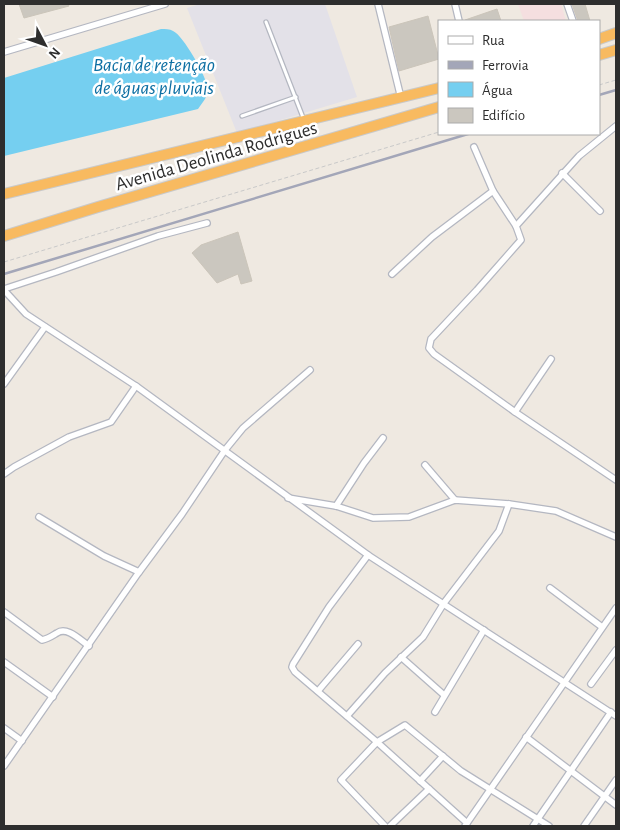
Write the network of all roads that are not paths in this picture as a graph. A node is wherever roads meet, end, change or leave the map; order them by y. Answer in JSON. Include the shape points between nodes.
{"nodes":[{"id":1,"x":140,"y":4,"type":"edge"},
{"id":2,"x":166,"y":4,"type":"edge"},
{"id":3,"x":378,"y":4,"type":"edge"},
{"id":4,"x":455,"y":4,"type":"edge"},
{"id":5,"x":567,"y":4,"type":"edge"},
{"id":6,"x":141,"y":11,"type":"junction"},
{"id":7,"x":459,"y":20,"type":"edge"},
{"id":8,"x":573,"y":20,"type":"edge"},
{"id":9,"x":266,"y":22,"type":"dead end"},
{"id":10,"x":616,"y":33,"type":"edge"},
{"id":11,"x":600,"y":39,"type":"edge"},
{"id":12,"x":616,"y":50,"type":"edge"},
{"id":13,"x":4,"y":52,"type":"edge"},
{"id":14,"x":600,"y":55,"type":"edge"},
{"id":15,"x":438,"y":88,"type":"edge"},
{"id":16,"x":296,"y":97,"type":"junction"},
{"id":17,"x":401,"y":98,"type":"junction"},
{"id":18,"x":438,"y":107,"type":"edge"},
{"id":19,"x":242,"y":116,"type":"dead end"},
{"id":20,"x":305,"y":120,"type":"junction"},
{"id":21,"x":616,"y":126,"type":"edge"},
{"id":22,"x":474,"y":147,"type":"dead end"},
{"id":23,"x":562,"y":173,"type":"junction"},
{"id":24,"x":493,"y":190,"type":"junction"},
{"id":25,"x":4,"y":194,"type":"edge"},
{"id":26,"x":600,"y":211,"type":"dead end"},
{"id":27,"x":207,"y":223,"type":"dead end"},
{"id":28,"x":516,"y":226,"type":"junction"},
{"id":29,"x":4,"y":236,"type":"edge"},
{"id":30,"x":392,"y":274,"type":"dead end"},
{"id":31,"x":4,"y":289,"type":"edge"},
{"id":32,"x":45,"y":327,"type":"junction"},
{"id":33,"x":551,"y":358,"type":"dead end"},
{"id":34,"x":310,"y":370,"type":"dead end"},
{"id":35,"x":4,"y":384,"type":"edge"},
{"id":36,"x":136,"y":386,"type":"junction"},
{"id":37,"x":515,"y":412,"type":"junction"},
{"id":38,"x":383,"y":438,"type":"dead end"},
{"id":39,"x":225,"y":450,"type":"junction"},
{"id":40,"x":425,"y":465,"type":"dead end"},
{"id":41,"x":4,"y":474,"type":"edge"},
{"id":42,"x":616,"y":480,"type":"edge"},
{"id":43,"x":287,"y":497,"type":"junction"},
{"id":44,"x":455,"y":500,"type":"junction"},
{"id":45,"x":509,"y":504,"type":"junction"},
{"id":46,"x":336,"y":506,"type":"junction"},
{"id":47,"x":40,"y":517,"type":"dead end"},
{"id":48,"x":616,"y":537,"type":"edge"},
{"id":49,"x":368,"y":555,"type":"junction"},
{"id":50,"x":139,"y":572,"type":"junction"},
{"id":51,"x":550,"y":588,"type":"dead end"},
{"id":52,"x":444,"y":604,"type":"junction"},
{"id":53,"x":616,"y":608,"type":"edge"},
{"id":54,"x":4,"y":612,"type":"edge"},
{"id":55,"x":602,"y":627,"type":"junction"},
{"id":56,"x":484,"y":630,"type":"junction"},
{"id":57,"x":358,"y":644,"type":"dead end"},
{"id":58,"x":88,"y":646,"type":"junction"},
{"id":59,"x":616,"y":650,"type":"edge"},
{"id":60,"x":401,"y":657,"type":"junction"},
{"id":61,"x":4,"y":662,"type":"edge"},
{"id":62,"x":564,"y":682,"type":"junction"},
{"id":63,"x":591,"y":684,"type":"dead end"},
{"id":64,"x":318,"y":690,"type":"junction"},
{"id":65,"x":444,"y":695,"type":"junction"},
{"id":66,"x":53,"y":697,"type":"junction"},
{"id":67,"x":435,"y":712,"type":"dead end"},
{"id":68,"x":614,"y":714,"type":"edge"},
{"id":69,"x":347,"y":716,"type":"junction"},
{"id":70,"x":4,"y":728,"type":"edge"},
{"id":71,"x":526,"y":737,"type":"junction"},
{"id":72,"x":22,"y":741,"type":"junction"},
{"id":73,"x":377,"y":742,"type":"junction"},
{"id":74,"x":443,"y":756,"type":"junction"},
{"id":75,"x":4,"y":766,"type":"edge"},
{"id":76,"x":570,"y":770,"type":"junction"},
{"id":77,"x":616,"y":780,"type":"edge"},
{"id":78,"x":420,"y":781,"type":"junction"},
{"id":79,"x":429,"y":789,"type":"junction"},
{"id":80,"x":489,"y":790,"type":"junction"},
{"id":81,"x":605,"y":797,"type":"junction"},
{"id":82,"x":616,"y":805,"type":"edge"},
{"id":83,"x":538,"y":819,"type":"junction"},
{"id":84,"x":466,"y":825,"type":"edge"},
{"id":85,"x":385,"y":826,"type":"edge"},
{"id":86,"x":390,"y":826,"type":"edge"},
{"id":87,"x":533,"y":826,"type":"edge"},
{"id":88,"x":549,"y":826,"type":"edge"},
{"id":89,"x":584,"y":826,"type":"edge"}],
"edges":[{"from":1,"to":6,"type":"street"},
{"from":2,"to":6,"type":"street"},
{"from":3,"to":17,"type":"street"},
{"from":4,"to":7,"type":"street"},
{"from":5,"to":8,"type":"street"},
{"from":6,"to":13,"type":"street"},
{"from":9,"to":16,"type":"lane"},
{"from":10,"to":11,"type":"highway"},
{"from":12,"to":14,"type":"highway"},
{"from":15,"to":17,"type":"highway","name":"Avenida Deolinda Rodrigues"},
{"from":16,"to":19,"type":"lane"},
{"from":16,"to":20,"type":"lane"},
{"from":17,"to":20,"type":"highway","name":"Avenida Deolinda Rodrigues"},
{"from":18,"to":29,"type":"highway","name":"Avenida Deolinda Rodrigues"},
{"from":20,"to":25,"type":"highway","name":"Avenida Deolinda Rodrigues"},
{"from":21,"to":23,"type":"street"},
{"from":22,"to":24,"type":"street"},
{"from":23,"to":26,"type":"street"},
{"from":23,"to":28,"type":"street"},
{"from":24,"to":28,"type":"street"},
{"from":24,"to":30,"type":"street","via":[[432,237]]},
{"from":27,"to":31,"type":"street","via":[[158,236]]},
{"from":28,"to":37,"type":"street","via":[[521,240],[432,339],[429,348]]},
{"from":31,"to":32,"type":"street","via":[[26,314]]},
{"from":32,"to":35,"type":"street"},
{"from":32,"to":36,"type":"street"},
{"from":33,"to":37,"type":"street"},
{"from":34,"to":39,"type":"street","via":[[243,428]]},
{"from":36,"to":39,"type":"street"},
{"from":36,"to":41,"type":"street","via":[[111,422],[69,437]]},
{"from":37,"to":42,"type":"street"},
{"from":38,"to":46,"type":"street"},
{"from":39,"to":43,"type":"street"},
{"from":39,"to":50,"type":"street"},
{"from":40,"to":44,"type":"street"},
{"from":43,"to":46,"type":"street"},
{"from":43,"to":49,"type":"street"},
{"from":44,"to":45,"type":"street"},
{"from":44,"to":46,"type":"street","via":[[401,519],[373,518]]},
{"from":45,"to":48,"type":"street","via":[[556,510]]},
{"from":45,"to":52,"type":"street","via":[[499,531]]},
{"from":47,"to":50,"type":"street","via":[[104,556]]},
{"from":49,"to":52,"type":"street"},
{"from":49,"to":64,"type":"street","via":[[293,664],[295,672]]},
{"from":50,"to":58,"type":"street"},
{"from":51,"to":55,"type":"street"},
{"from":52,"to":56,"type":"street"},
{"from":52,"to":60,"type":"street","via":[[423,637]]},
{"from":53,"to":55,"type":"street"},
{"from":54,"to":58,"type":"street","via":[[42,640],[66,630]]},
{"from":55,"to":62,"type":"street"},
{"from":56,"to":62,"type":"street"},
{"from":56,"to":65,"type":"street"},
{"from":57,"to":64,"type":"street"},
{"from":58,"to":66,"type":"street"},
{"from":59,"to":63,"type":"street"},
{"from":60,"to":65,"type":"street"},
{"from":60,"to":69,"type":"street"},
{"from":61,"to":66,"type":"street"},
{"from":62,"to":68,"type":"street"},
{"from":62,"to":71,"type":"street"},
{"from":64,"to":69,"type":"street"},
{"from":65,"to":67,"type":"street"},
{"from":66,"to":72,"type":"street"},
{"from":68,"to":76,"type":"street"},
{"from":69,"to":73,"type":"street"},
{"from":70,"to":72,"type":"street"},
{"from":71,"to":76,"type":"street"},
{"from":71,"to":80,"type":"street"},
{"from":72,"to":75,"type":"street"},
{"from":73,"to":74,"type":"street","via":[[405,725]]},
{"from":73,"to":78,"type":"street"},
{"from":73,"to":85,"type":"street","via":[[341,780]]},
{"from":74,"to":78,"type":"street"},
{"from":74,"to":80,"type":"street"},
{"from":76,"to":81,"type":"street"},
{"from":76,"to":83,"type":"street"},
{"from":77,"to":81,"type":"street"},
{"from":78,"to":79,"type":"street"},
{"from":79,"to":84,"type":"street"},
{"from":79,"to":86,"type":"street"},
{"from":80,"to":83,"type":"street"},
{"from":80,"to":84,"type":"street"},
{"from":81,"to":82,"type":"street"},
{"from":81,"to":89,"type":"street"},
{"from":83,"to":87,"type":"street"},
{"from":83,"to":88,"type":"street"}]}
